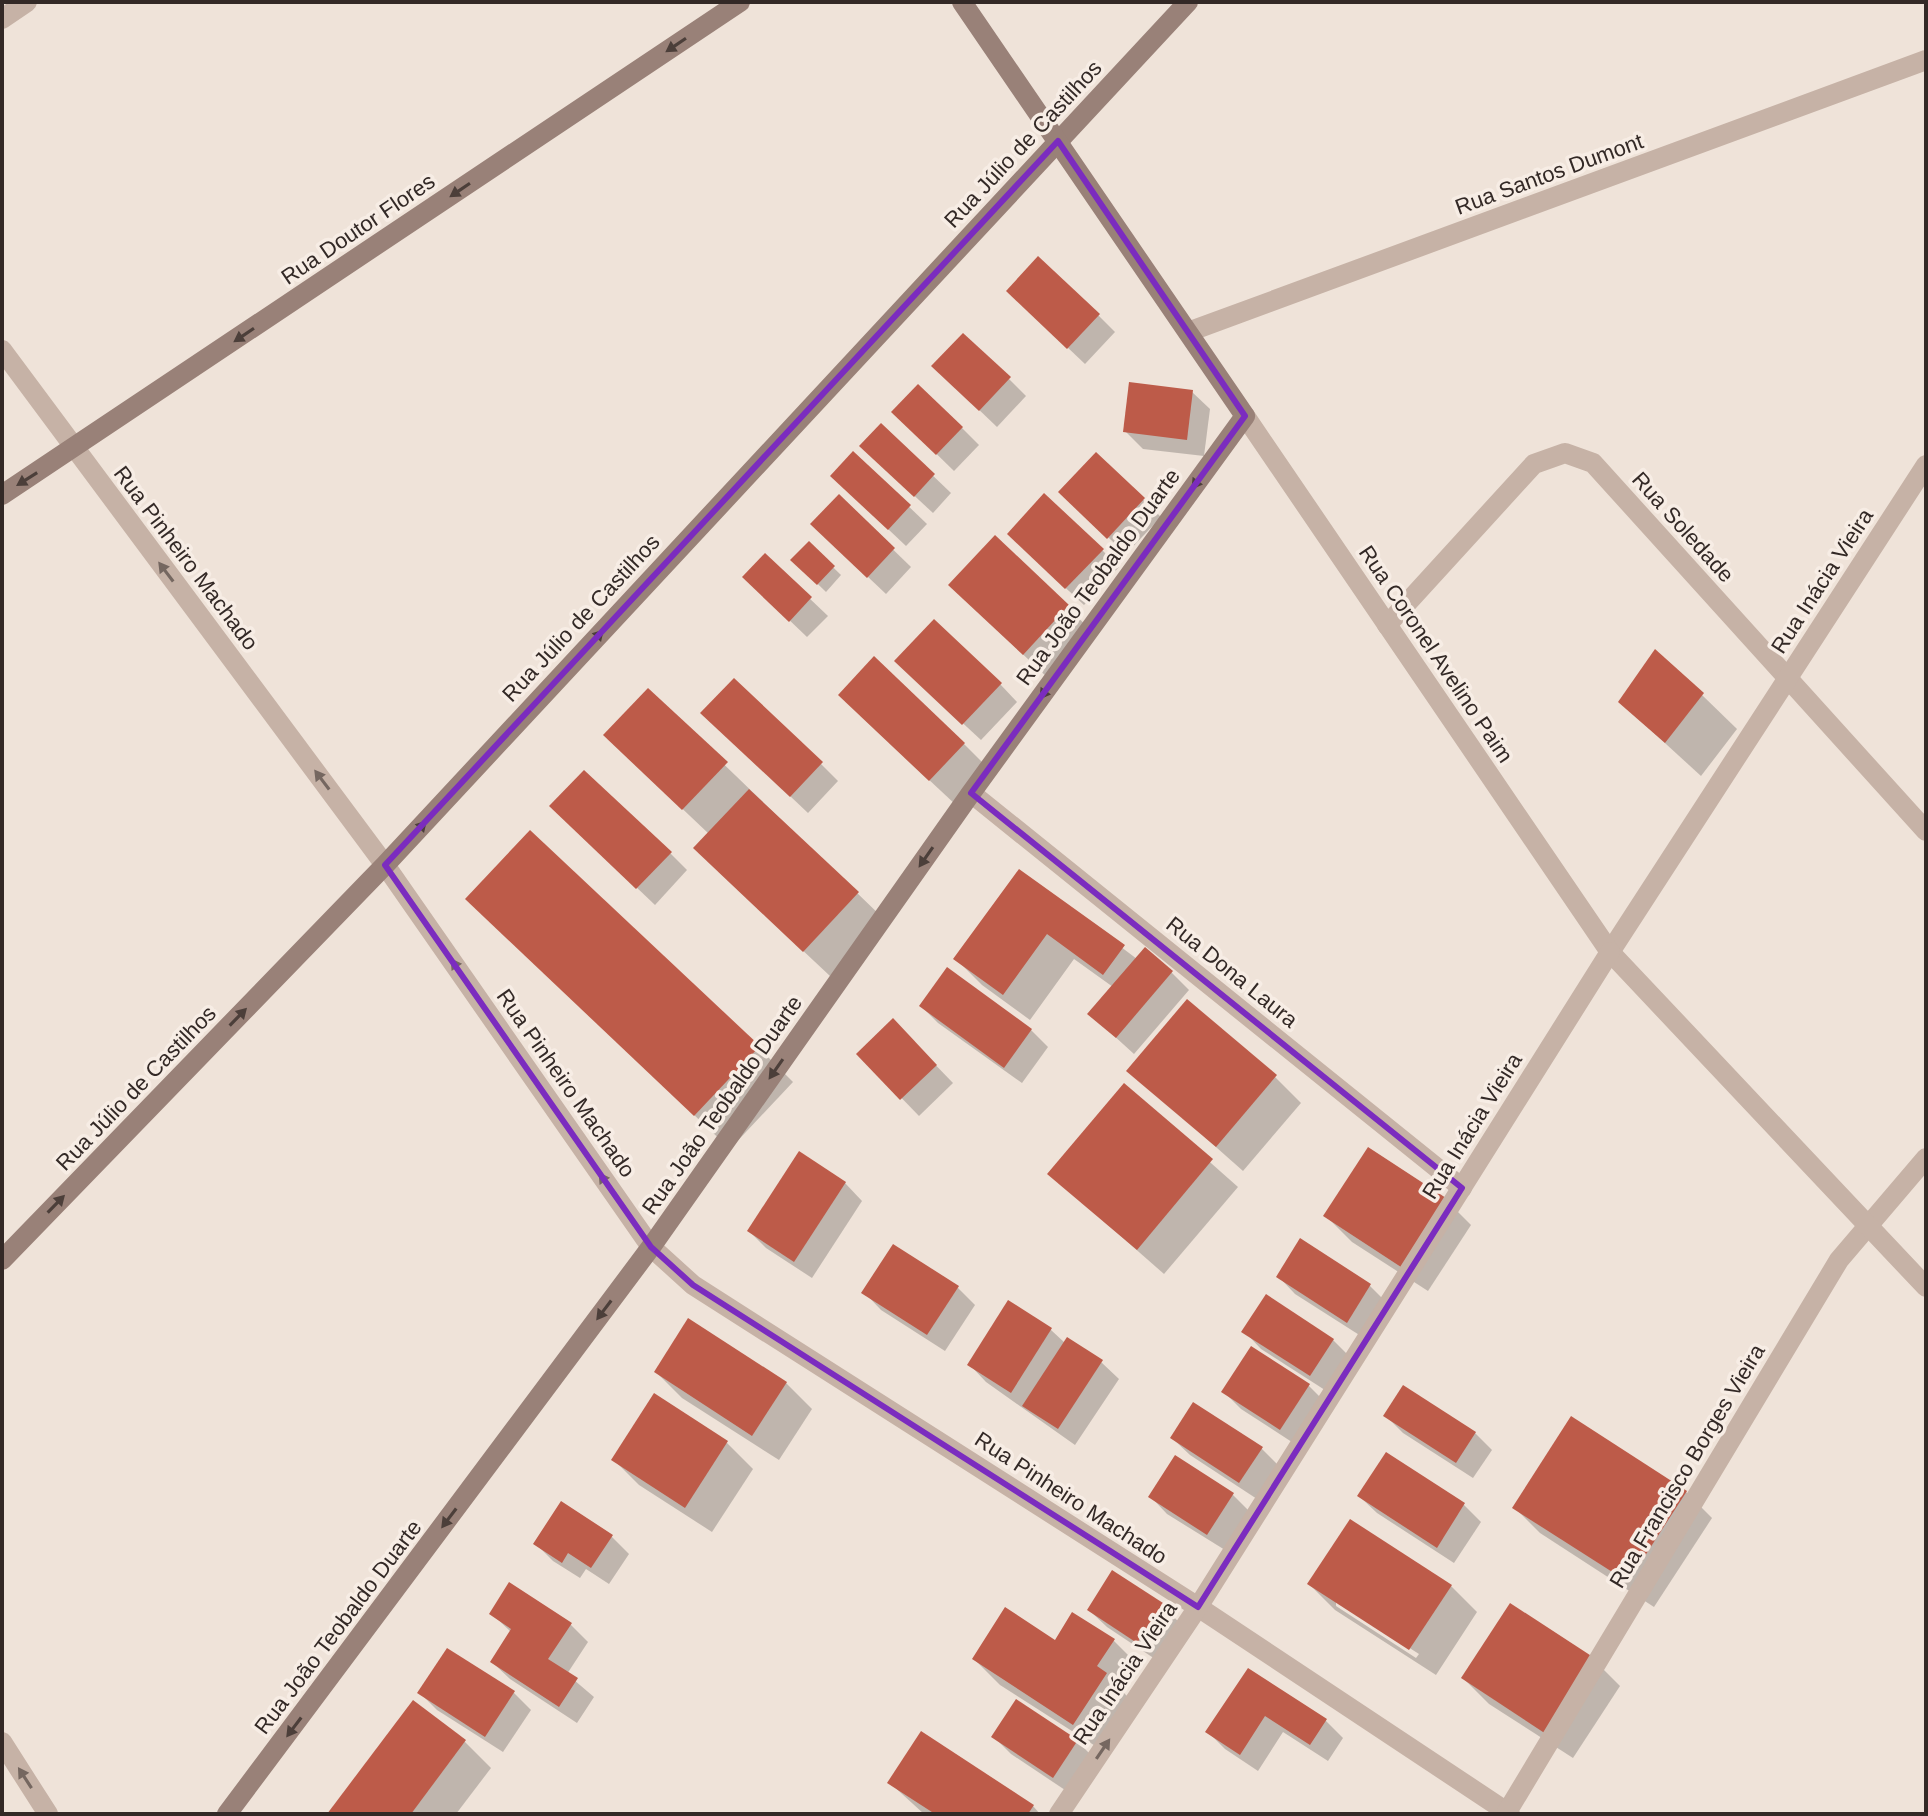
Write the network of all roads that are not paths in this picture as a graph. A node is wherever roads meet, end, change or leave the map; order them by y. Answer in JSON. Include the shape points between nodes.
{"nodes":[{"id":1,"x":27,"y":2,"type":"edge"},
{"id":2,"x":740,"y":2,"type":"edge"},
{"id":3,"x":962,"y":2,"type":"edge"},
{"id":4,"x":1188,"y":2,"type":"edge"},
{"id":5,"x":2,"y":19,"type":"edge"},
{"id":6,"x":1926,"y":60,"type":"edge"},
{"id":7,"x":1058,"y":141,"type":"junction"},
{"id":8,"x":1188,"y":332,"type":"junction"},
{"id":9,"x":2,"y":350,"type":"edge"},
{"id":10,"x":1245,"y":416,"type":"junction"},
{"id":11,"x":74,"y":449,"type":"junction"},
{"id":12,"x":1926,"y":465,"type":"edge"},
{"id":13,"x":2,"y":495,"type":"edge"},
{"id":14,"x":1387,"y":625,"type":"junction"},
{"id":15,"x":1786,"y":679,"type":"junction"},
{"id":16,"x":971,"y":793,"type":"junction"},
{"id":17,"x":1926,"y":831,"type":"edge"},
{"id":18,"x":385,"y":865,"type":"junction"},
{"id":19,"x":1610,"y":952,"type":"junction"},
{"id":20,"x":1926,"y":1158,"type":"edge"},
{"id":21,"x":1462,"y":1188,"type":"junction"},
{"id":22,"x":1867,"y":1225,"type":"junction"},
{"id":23,"x":651,"y":1247,"type":"junction"},
{"id":24,"x":2,"y":1260,"type":"edge"},
{"id":25,"x":1926,"y":1287,"type":"edge"},
{"id":26,"x":1198,"y":1607,"type":"junction"},
{"id":27,"x":2,"y":1742,"type":"edge"},
{"id":28,"x":1509,"y":1813,"type":"edge"},
{"id":29,"x":48,"y":1814,"type":"edge"},
{"id":30,"x":227,"y":1814,"type":"edge"},
{"id":31,"x":1059,"y":1814,"type":"edge"}],
"edges":[{"from":1,"to":5,"type":"street"},
{"from":2,"to":11,"type":"main road","name":"Rua Doutor Flores","one_way":true},
{"from":3,"to":7,"type":"main road","name":"Rua Coronel Avelino Paim"},
{"from":4,"to":7,"type":"main road","name":"Rua Júlio de Castilhos"},
{"from":6,"to":8,"type":"street","name":"Rua Santos Dumont"},
{"from":7,"to":8,"type":"main road","name":"Rua Coronel Avelino Paim"},
{"from":18,"to":7,"type":"main road","name":"Rua Júlio de Castilhos","one_way":true},
{"from":8,"to":10,"type":"main road","name":"Rua Coronel Avelino Paim"},
{"from":9,"to":11,"type":"street","name":"Rua Pinheiro Machado"},
{"from":10,"to":14,"type":"street","name":"Rua Coronel Avelino Paim"},
{"from":10,"to":16,"type":"main road","name":"Rua João Teobaldo Duarte","one_way":true},
{"from":11,"to":13,"type":"main road","name":"Rua Doutor Flores","one_way":true},
{"from":18,"to":11,"type":"street","name":"Rua Pinheiro Machado","one_way":true},
{"from":12,"to":15,"type":"street","name":"Rua Inácia Vieira"},
{"from":14,"to":15,"type":"street","name":"Rua Soledade","via":[[1534,464],[1565,453],[1593,463]]},
{"from":14,"to":19,"type":"street","name":"Rua Coronel Avelino Paim"},
{"from":15,"to":17,"type":"street","name":"Rua Soledade"},
{"from":15,"to":19,"type":"street","name":"Rua Inácia Vieira"},
{"from":16,"to":21,"type":"street","name":"Rua Dona Laura"},
{"from":16,"to":23,"type":"main road","name":"Rua João Teobaldo Duarte","one_way":true},
{"from":23,"to":18,"type":"street","name":"Rua Pinheiro Machado","one_way":true},
{"from":24,"to":18,"type":"main road","name":"Rua Júlio de Castilhos","one_way":true},
{"from":19,"to":21,"type":"street","name":"Rua Inácia Vieira"},
{"from":19,"to":22,"type":"street","name":"Rua Coronel Avelino Paim"},
{"from":20,"to":22,"type":"street","name":"Rua Francisco Borges Vieira"},
{"from":21,"to":26,"type":"street","name":"Rua Inácia Vieira"},
{"from":22,"to":25,"type":"street","name":"Rua Coronel Avelino Paim"},
{"from":22,"to":28,"type":"street","name":"Rua Francisco Borges Vieira","via":[[1839,1260]]},
{"from":23,"to":26,"type":"street","name":"Rua Pinheiro Machado","via":[[693,1285]]},
{"from":23,"to":30,"type":"main road","name":"Rua João Teobaldo Duarte","one_way":true},
{"from":26,"to":28,"type":"street","name":"Rua Pinheiro Machado"},
{"from":31,"to":26,"type":"street","name":"Rua Inácia Vieira","one_way":true},
{"from":29,"to":27,"type":"street","one_way":true}]}
